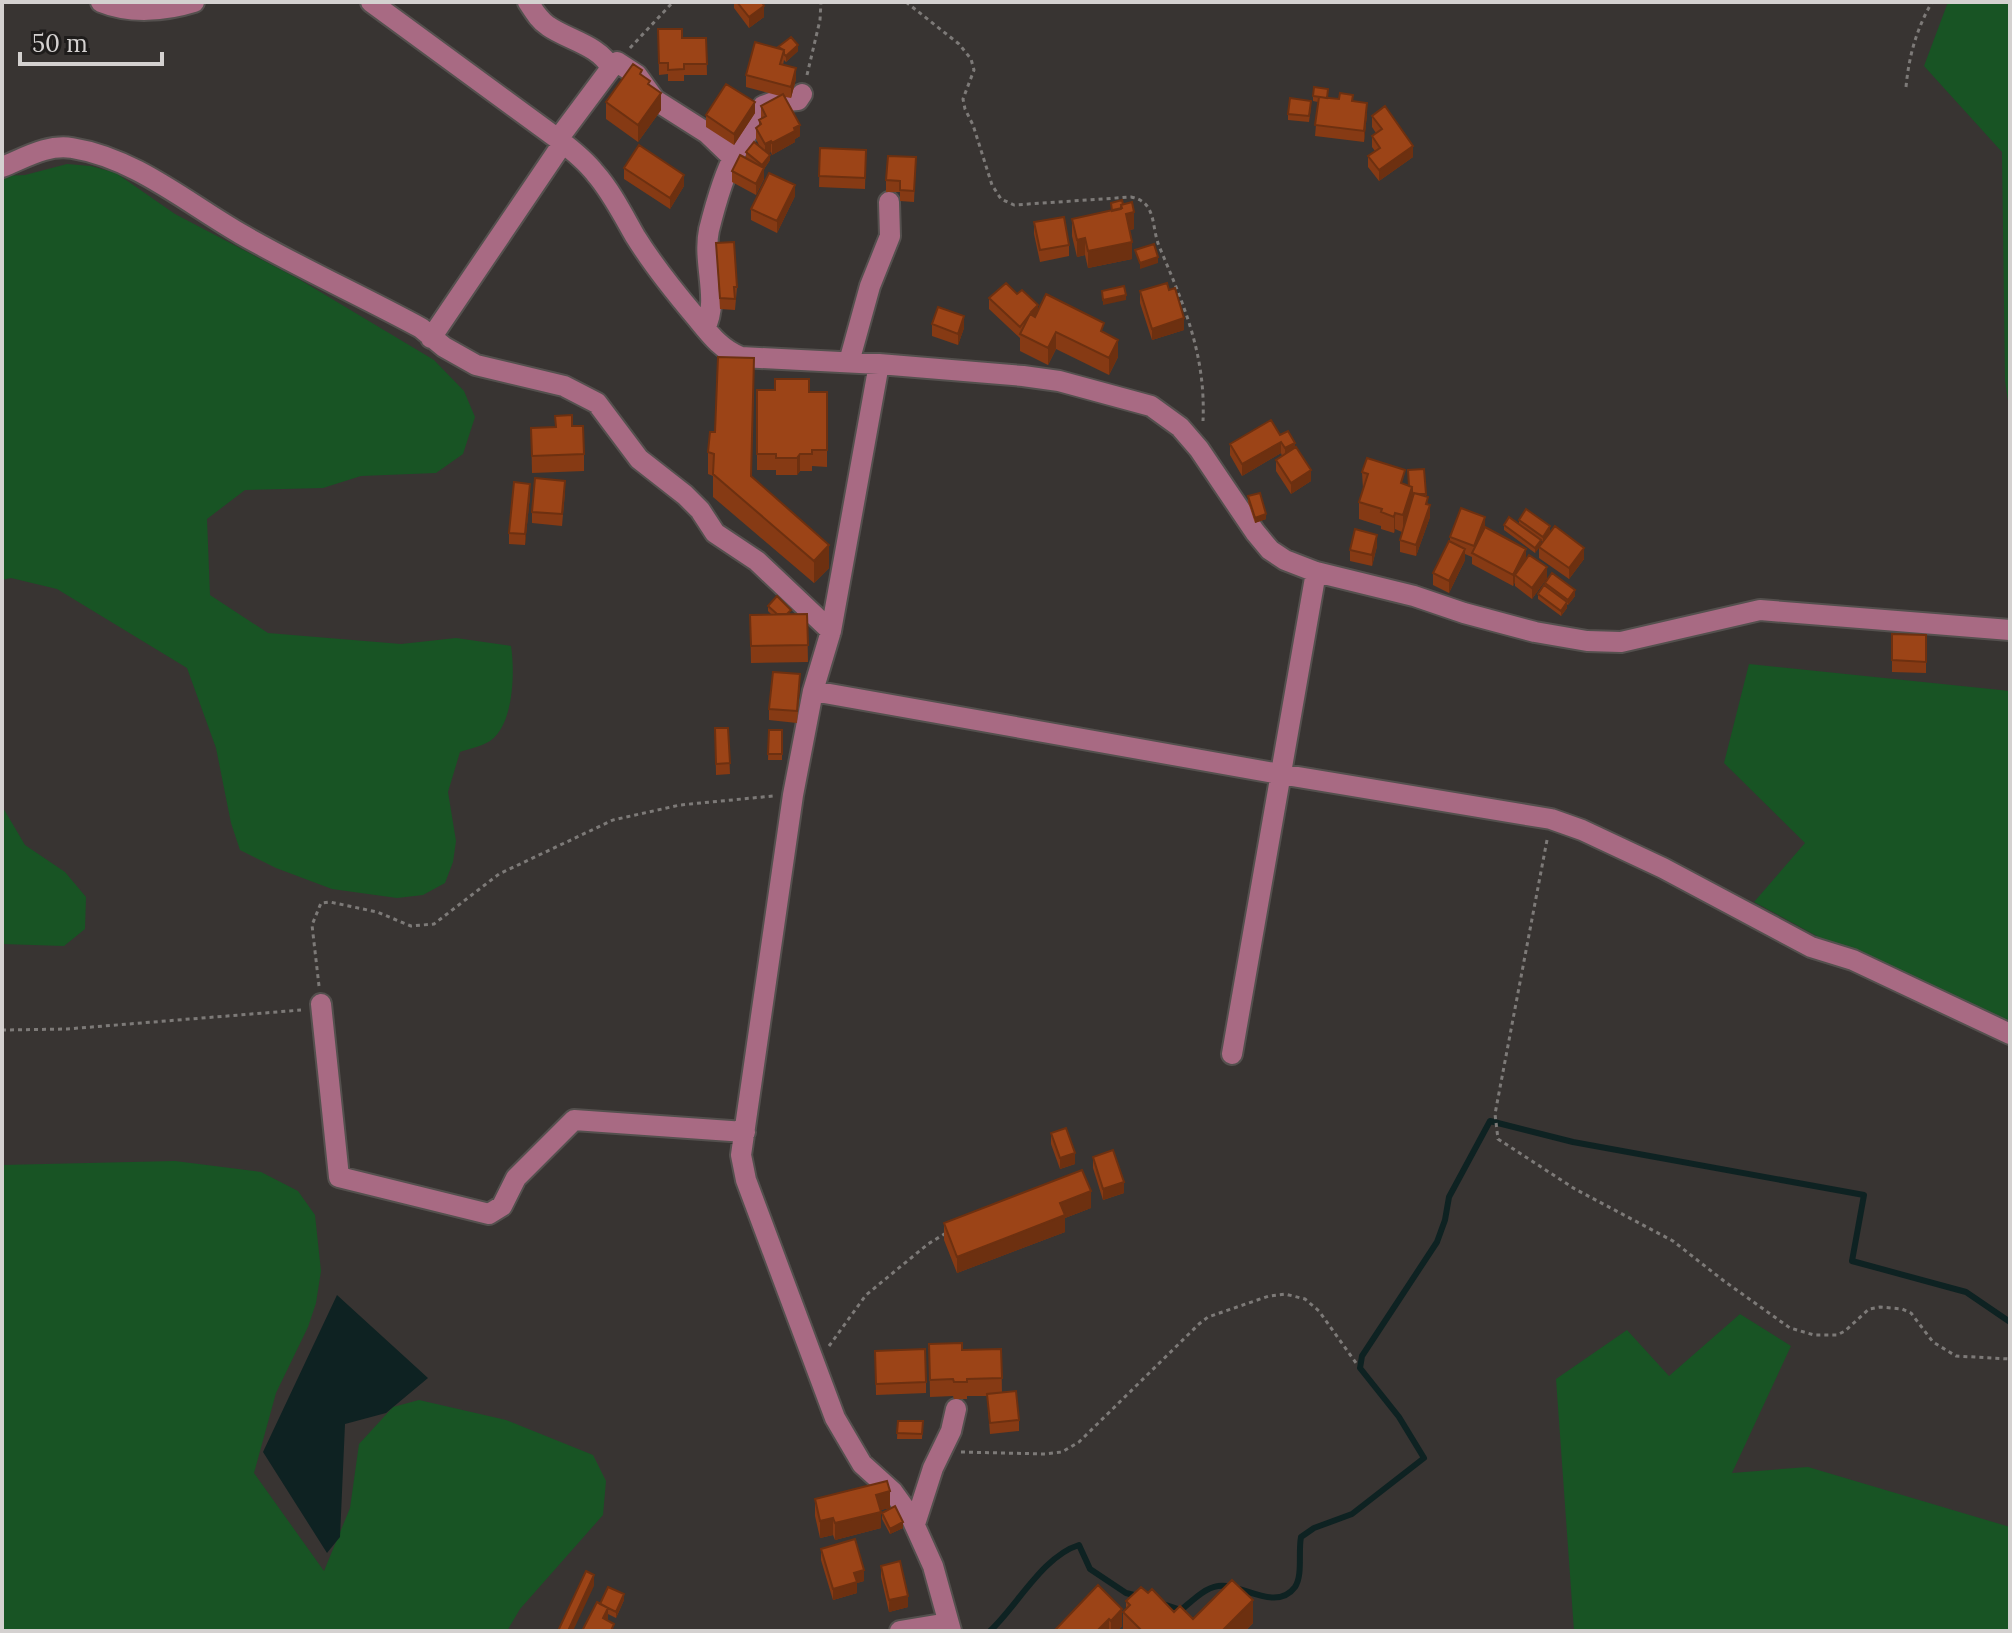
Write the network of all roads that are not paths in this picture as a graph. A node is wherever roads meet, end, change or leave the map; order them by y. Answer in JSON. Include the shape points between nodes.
{"nodes":[{"id":1,"x":101,"y":2,"type":"edge"},
{"id":2,"x":194,"y":2,"type":"edge"},
{"id":3,"x":371,"y":2,"type":"edge"},
{"id":4,"x":528,"y":2,"type":"edge"},
{"id":5,"x":617,"y":62,"type":"road end"},
{"id":6,"x":802,"y":94,"type":"road end"},
{"id":7,"x":561,"y":141,"type":"junction"},
{"id":8,"x":733,"y":158,"type":"junction"},
{"id":9,"x":2,"y":167,"type":"edge"},
{"id":10,"x":889,"y":202,"type":"dead end"},
{"id":11,"x":705,"y":328,"type":"junction"},
{"id":12,"x":431,"y":338,"type":"junction"},
{"id":13,"x":849,"y":362,"type":"junction"},
{"id":14,"x":879,"y":364,"type":"junction"},
{"id":15,"x":1316,"y":572,"type":"junction"},
{"id":16,"x":2010,"y":630,"type":"edge"},
{"id":17,"x":831,"y":631,"type":"junction"},
{"id":18,"x":813,"y":691,"type":"junction"},
{"id":19,"x":1280,"y":774,"type":"junction"},
{"id":20,"x":321,"y":1004,"type":"road end"},
{"id":21,"x":2010,"y":1034,"type":"edge"},
{"id":22,"x":1232,"y":1054,"type":"dead end"},
{"id":23,"x":745,"y":1132,"type":"junction"},
{"id":24,"x":956,"y":1409,"type":"dead end"},
{"id":25,"x":915,"y":1524,"type":"junction"},
{"id":26,"x":950,"y":1627,"type":"edge"},
{"id":27,"x":900,"y":1631,"type":"edge"}],
"edges":[{"from":1,"to":2,"type":"street","via":[[146,10]]},
{"from":3,"to":7,"type":"street"},
{"from":4,"to":7,"type":"street","via":[[546,25],[582,43],[611,68]]},
{"from":5,"to":8,"type":"street","via":[[637,75],[655,100],[707,133]]},
{"from":6,"to":8,"type":"street","via":[[798,100],[763,106]]},
{"from":7,"to":11,"type":"street","via":[[597,174],[662,277]]},
{"from":7,"to":12,"type":"street"},
{"from":8,"to":11,"type":"street","via":[[708,240],[712,309]]},
{"from":9,"to":12,"type":"street","via":[[54,147],[110,159]]},
{"from":10,"to":13,"type":"street","via":[[890,236]]},
{"from":11,"to":13,"type":"street","via":[[725,350],[741,357]]},
{"from":12,"to":17,"type":"street","via":[[476,365],[564,386],[597,403],[639,459],[685,495],[715,533],[757,561]]},
{"from":13,"to":14,"type":"street"},
{"from":14,"to":15,"type":"street","via":[[1023,376],[1151,406],[1199,449],[1270,550]]},
{"from":14,"to":17,"type":"street"},
{"from":15,"to":16,"type":"street","via":[[1535,632],[1587,641],[1621,642],[1760,610]]},
{"from":15,"to":19,"type":"street"},
{"from":17,"to":18,"type":"street"},
{"from":18,"to":19,"type":"street"},
{"from":18,"to":23,"type":"street"},
{"from":19,"to":21,"type":"street","via":[[1551,819],[1582,830],[1797,941],[1853,960]]},
{"from":19,"to":22,"type":"street"},
{"from":20,"to":23,"type":"street","via":[[339,1177],[489,1214],[502,1206],[516,1178],[574,1120]]},
{"from":23,"to":25,"type":"street","via":[[741,1155],[746,1180],[835,1418],[862,1464],[893,1492]]},
{"from":24,"to":25,"type":"street"},
{"from":25,"to":26,"type":"street"},
{"from":26,"to":27,"type":"street"}]}
